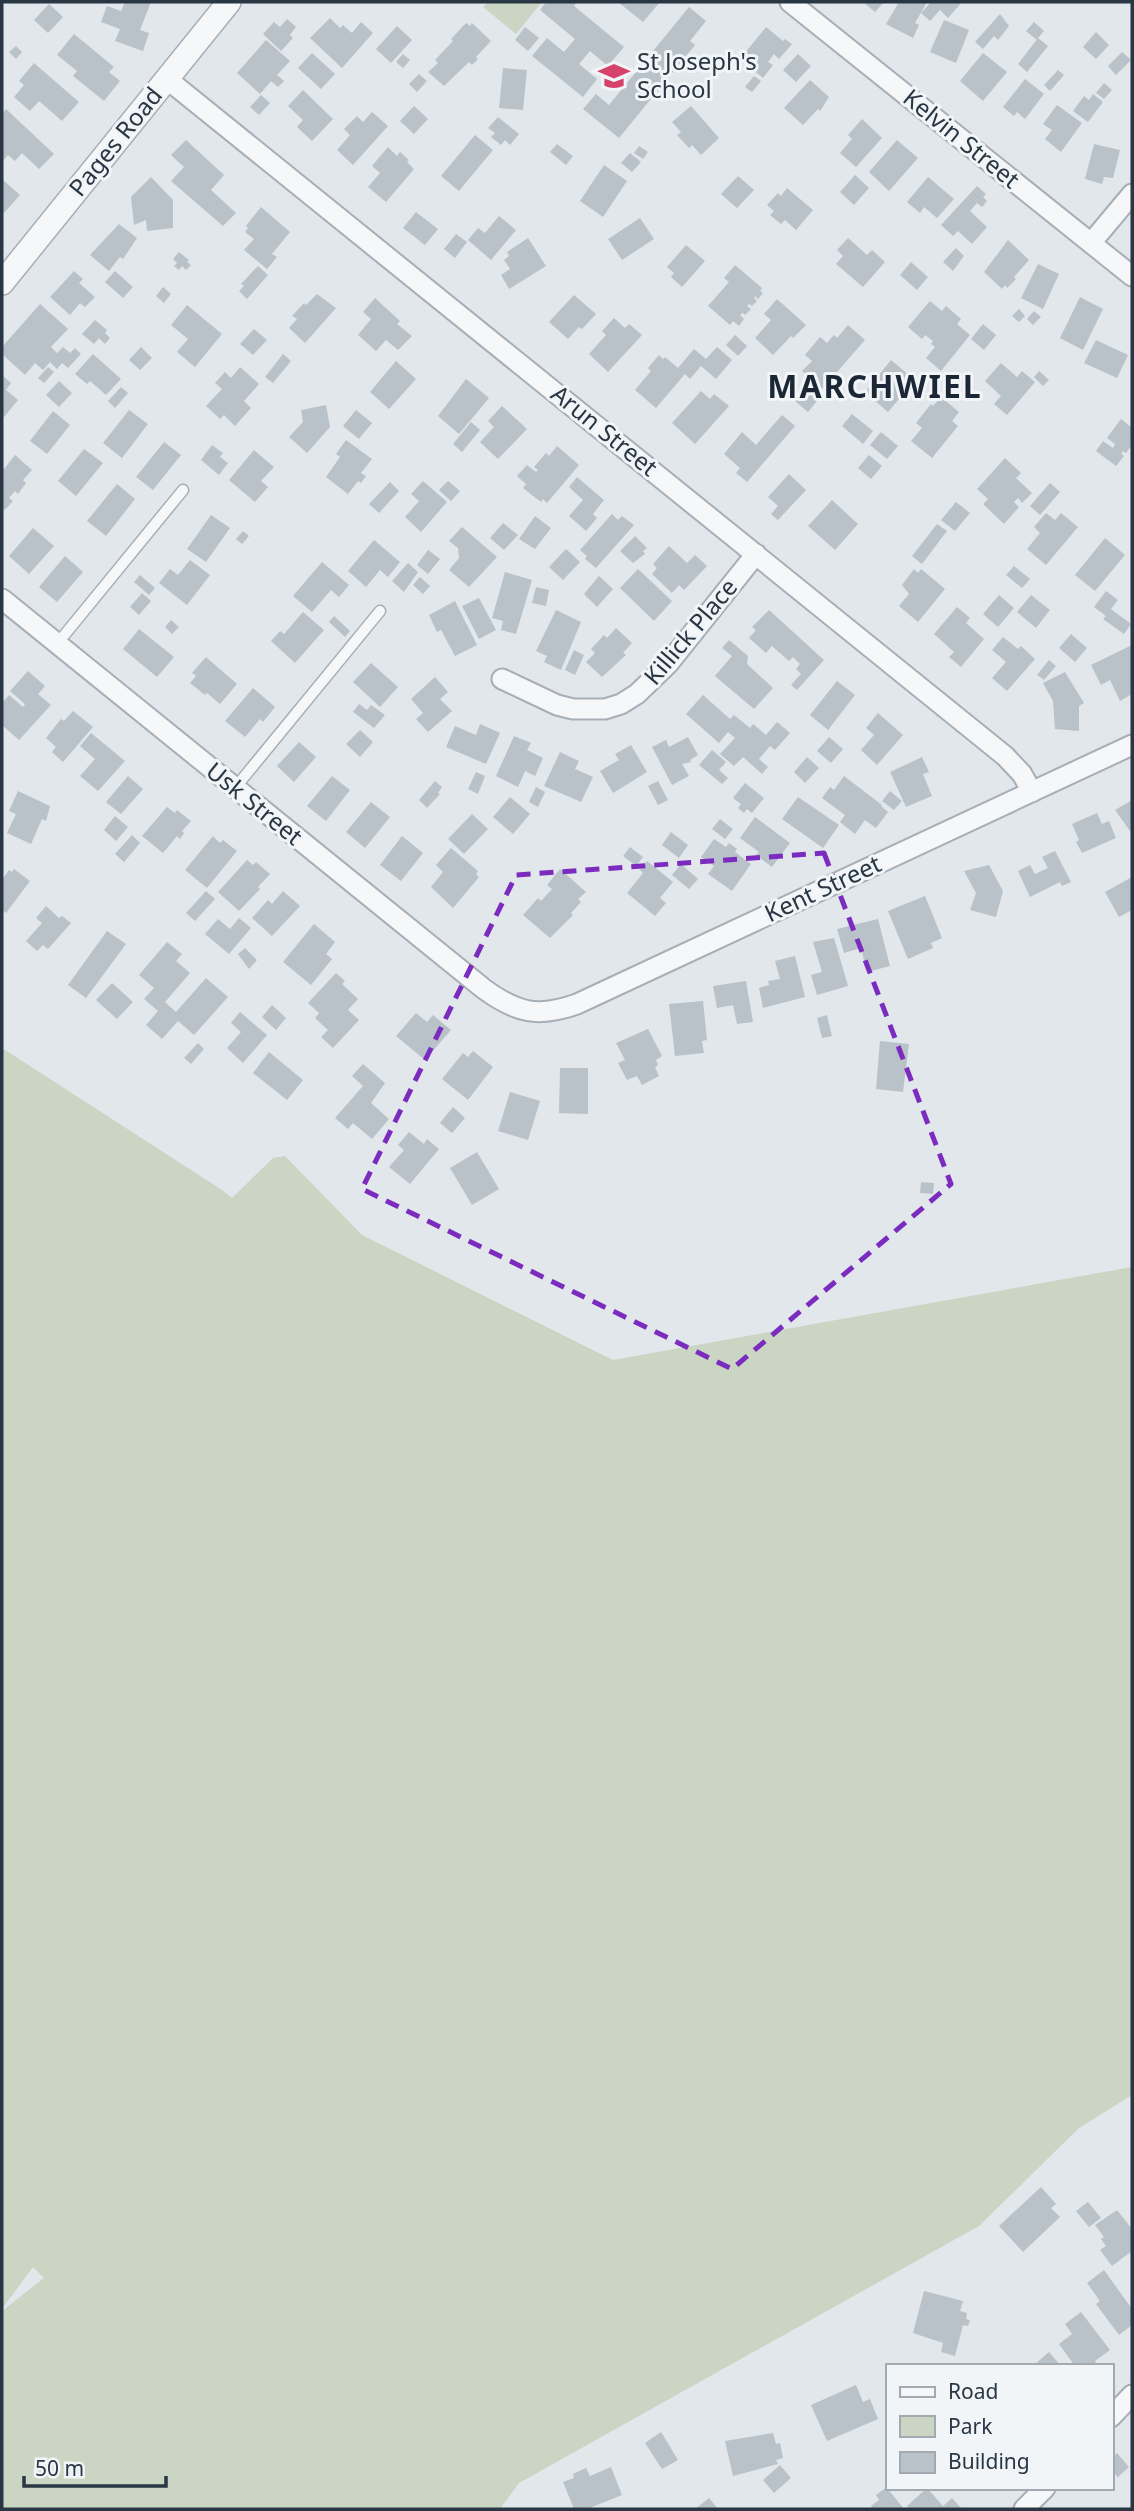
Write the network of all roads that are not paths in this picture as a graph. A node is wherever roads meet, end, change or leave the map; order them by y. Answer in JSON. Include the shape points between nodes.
{"nodes":[{"id":1,"x":229,"y":2,"type":"edge"},
{"id":2,"x":790,"y":2,"type":"edge"},
{"id":3,"x":167,"y":79,"type":"junction"},
{"id":4,"x":1132,"y":194,"type":"edge"},
{"id":5,"x":1091,"y":243,"type":"junction"},
{"id":6,"x":1132,"y":276,"type":"edge"},
{"id":7,"x":2,"y":283,"type":"edge"},
{"id":8,"x":183,"y":490,"type":"dead end"},
{"id":9,"x":756,"y":554,"type":"junction"},
{"id":10,"x":2,"y":599,"type":"edge"},
{"id":11,"x":380,"y":611,"type":"dead end"},
{"id":12,"x":57,"y":644,"type":"junction"},
{"id":13,"x":502,"y":679,"type":"dead end"},
{"id":14,"x":1132,"y":745,"type":"edge"},
{"id":15,"x":235,"y":789,"type":"junction"},
{"id":16,"x":1031,"y":792,"type":"junction"},
{"id":17,"x":509,"y":1005,"type":"joint"},
{"id":18,"x":1132,"y":2395,"type":"edge"},
{"id":19,"x":1113,"y":2415,"type":"edge"},
{"id":20,"x":1043,"y":2490,"type":"edge"},
{"id":21,"x":1027,"y":2508,"type":"edge"}],
"edges":[{"from":1,"to":3,"type":"street","name":"Pages Road"},
{"from":2,"to":5,"type":"street","name":"Kelvin Street"},
{"from":3,"to":7,"type":"street","name":"Pages Road"},
{"from":3,"to":9,"type":"street","name":"Arun Street"},
{"from":4,"to":5,"type":"street"},
{"from":5,"to":6,"type":"street","name":"Kelvin Street"},
{"from":8,"to":12,"type":"lane"},
{"from":9,"to":13,"type":"street","name":"Killick Place","via":[[668,664],[621,704],[573,709]]},
{"from":9,"to":16,"type":"street","name":"Arun Street","via":[[1005,755]]},
{"from":10,"to":12,"type":"street","name":"Usk Street"},
{"from":11,"to":15,"type":"lane"},
{"from":12,"to":15,"type":"street","name":"Usk Street"},
{"from":14,"to":16,"type":"street","name":"Kent Street"},
{"from":15,"to":17,"type":"street","name":"Usk Street"},
{"from":16,"to":17,"type":"street","name":"Kent Street","via":[[577,1004],[539,1013]]},
{"from":18,"to":19,"type":"street"},
{"from":20,"to":21,"type":"street"}]}
